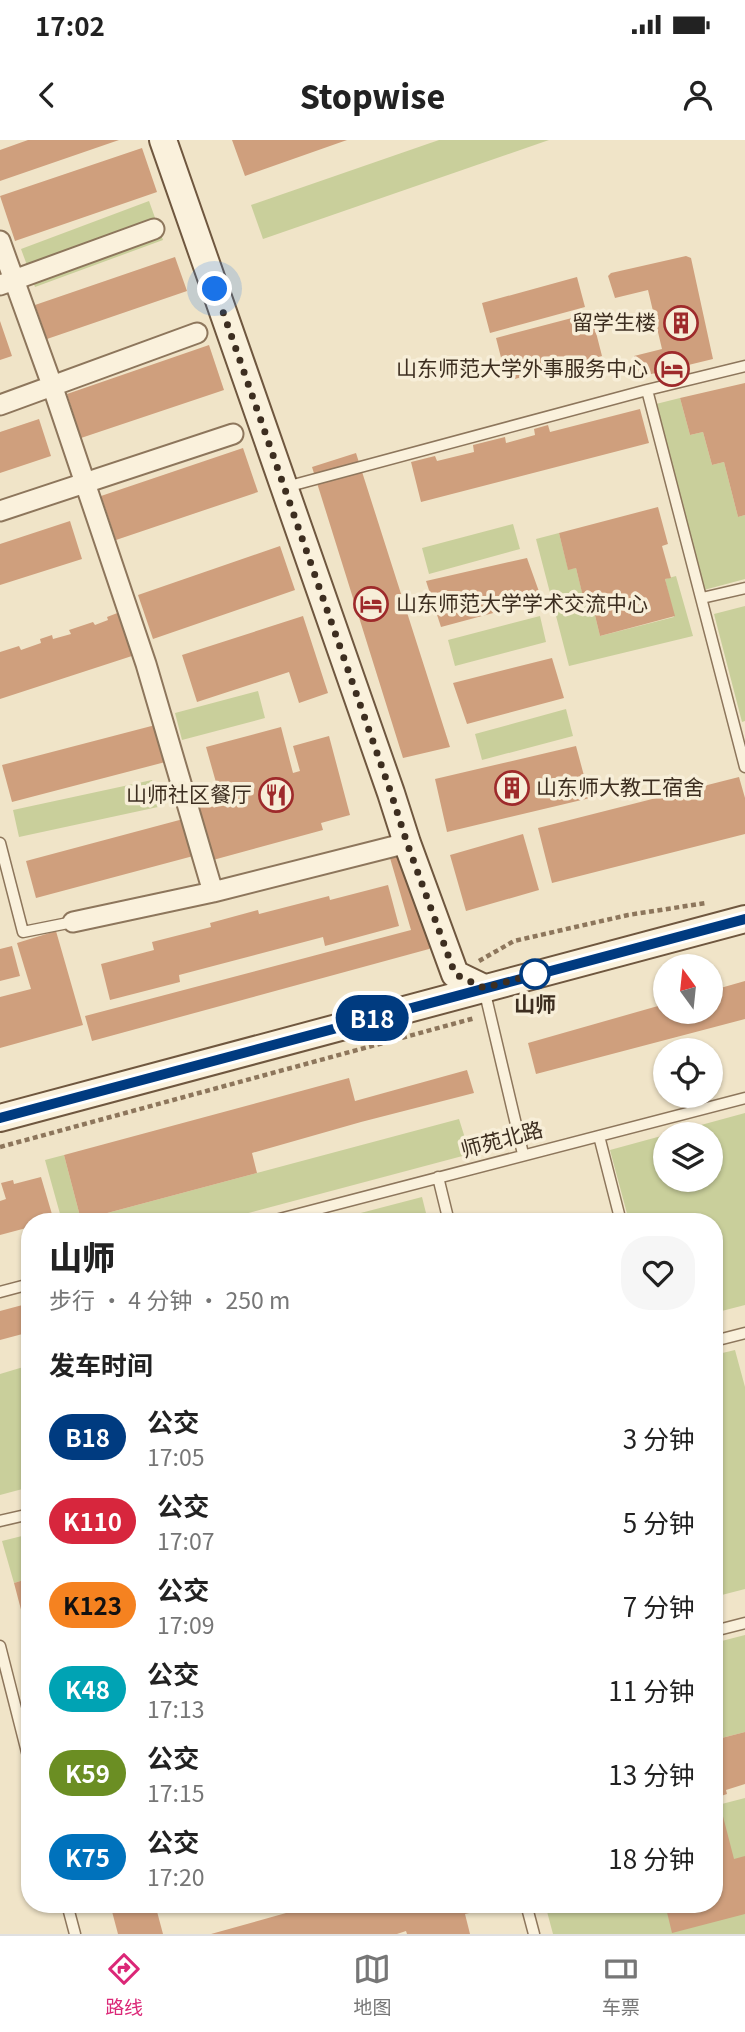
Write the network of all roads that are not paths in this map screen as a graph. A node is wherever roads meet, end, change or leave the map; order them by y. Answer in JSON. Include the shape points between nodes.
{"nodes":[{"id":1,"x":163,"y":140,"type":"edge"},
{"id":2,"x":154,"y":229,"type":"dead end"},
{"id":3,"x":0,"y":241,"type":"edge"},
{"id":4,"x":7,"y":282,"type":"edge"},
{"id":5,"x":197,"y":333,"type":"dead end"},
{"id":6,"x":745,"y":366,"type":"edge"},
{"id":7,"x":52,"y":385,"type":"junction"},
{"id":8,"x":648,"y":390,"type":"junction"},
{"id":9,"x":0,"y":405,"type":"edge"},
{"id":10,"x":233,"y":434,"type":"dead end"},
{"id":11,"x":85,"y":484,"type":"junction"},
{"id":12,"x":284,"y":488,"type":"junction"},
{"id":13,"x":0,"y":511,"type":"edge"},
{"id":14,"x":745,"y":588,"type":"edge"},
{"id":15,"x":702,"y":598,"type":"junction"},
{"id":16,"x":745,"y":767,"type":"edge"},
{"id":17,"x":0,"y":843,"type":"edge"},
{"id":18,"x":407,"y":843,"type":"junction"},
{"id":19,"x":213,"y":892,"type":"junction"},
{"id":20,"x":745,"y":919,"type":"edge"},
{"id":21,"x":73,"y":922,"type":"joint"},
{"id":22,"x":484,"y":988,"type":"junction"},
{"id":23,"x":745,"y":1098,"type":"edge"},
{"id":24,"x":0,"y":1118,"type":"edge"},
{"id":25,"x":599,"y":1136,"type":"junction"},
{"id":26,"x":523,"y":1154,"type":"junction"},
{"id":27,"x":438,"y":1177,"type":"junction"},
{"id":28,"x":302,"y":1213,"type":"edge"},
{"id":29,"x":447,"y":1213,"type":"edge"},
{"id":30,"x":619,"y":1213,"type":"edge"},
{"id":31,"x":21,"y":1286,"type":"edge"},
{"id":32,"x":0,"y":1292,"type":"edge"},
{"id":33,"x":745,"y":1333,"type":"edge"},
{"id":34,"x":723,"y":1339,"type":"edge"},
{"id":35,"x":21,"y":1516,"type":"edge"},
{"id":36,"x":0,"y":1521,"type":"edge"},
{"id":37,"x":745,"y":1623,"type":"edge"},
{"id":38,"x":723,"y":1629,"type":"edge"},
{"id":39,"x":0,"y":1646,"type":"edge"},
{"id":40,"x":21,"y":1729,"type":"edge"},
{"id":41,"x":69,"y":1913,"type":"edge"},
{"id":42,"x":528,"y":1913,"type":"edge"},
{"id":43,"x":75,"y":1934,"type":"edge"},
{"id":44,"x":534,"y":1934,"type":"edge"}],
"edges":[{"from":1,"to":12,"type":"street"},
{"from":2,"to":4,"type":"street"},
{"from":3,"to":4,"type":"street"},
{"from":4,"to":7,"type":"street"},
{"from":5,"to":7,"type":"street"},
{"from":6,"to":8,"type":"lane"},
{"from":7,"to":9,"type":"street"},
{"from":7,"to":11,"type":"street"},
{"from":8,"to":12,"type":"lane"},
{"from":8,"to":15,"type":"lane"},
{"from":10,"to":11,"type":"street"},
{"from":11,"to":13,"type":"street"},
{"from":11,"to":19,"type":"street","via":[[146,664]]},
{"from":12,"to":18,"type":"street"},
{"from":14,"to":15,"type":"lane"},
{"from":15,"to":16,"type":"lane"},
{"from":17,"to":21,"type":"lane","via":[[23,932]]},
{"from":18,"to":19,"type":"street"},
{"from":18,"to":22,"type":"street","via":[[455,974]]},
{"from":19,"to":21,"type":"street"},
{"from":20,"to":22,"type":"street"},
{"from":22,"to":24,"type":"street"},
{"from":22,"to":26,"type":"lane"},
{"from":23,"to":25,"type":"lane","name":"师苑北路"},
{"from":25,"to":26,"type":"lane","name":"师苑北路"},
{"from":25,"to":30,"type":"lane"},
{"from":26,"to":27,"type":"lane","name":"师苑北路"},
{"from":27,"to":28,"type":"lane","name":"师苑北路"},
{"from":27,"to":29,"type":"lane"},
{"from":31,"to":32,"type":"lane"},
{"from":33,"to":34,"type":"lane"},
{"from":35,"to":36,"type":"lane"},
{"from":37,"to":38,"type":"lane"},
{"from":39,"to":40,"type":"lane"},
{"from":41,"to":43,"type":"lane"},
{"from":42,"to":44,"type":"lane"}]}
